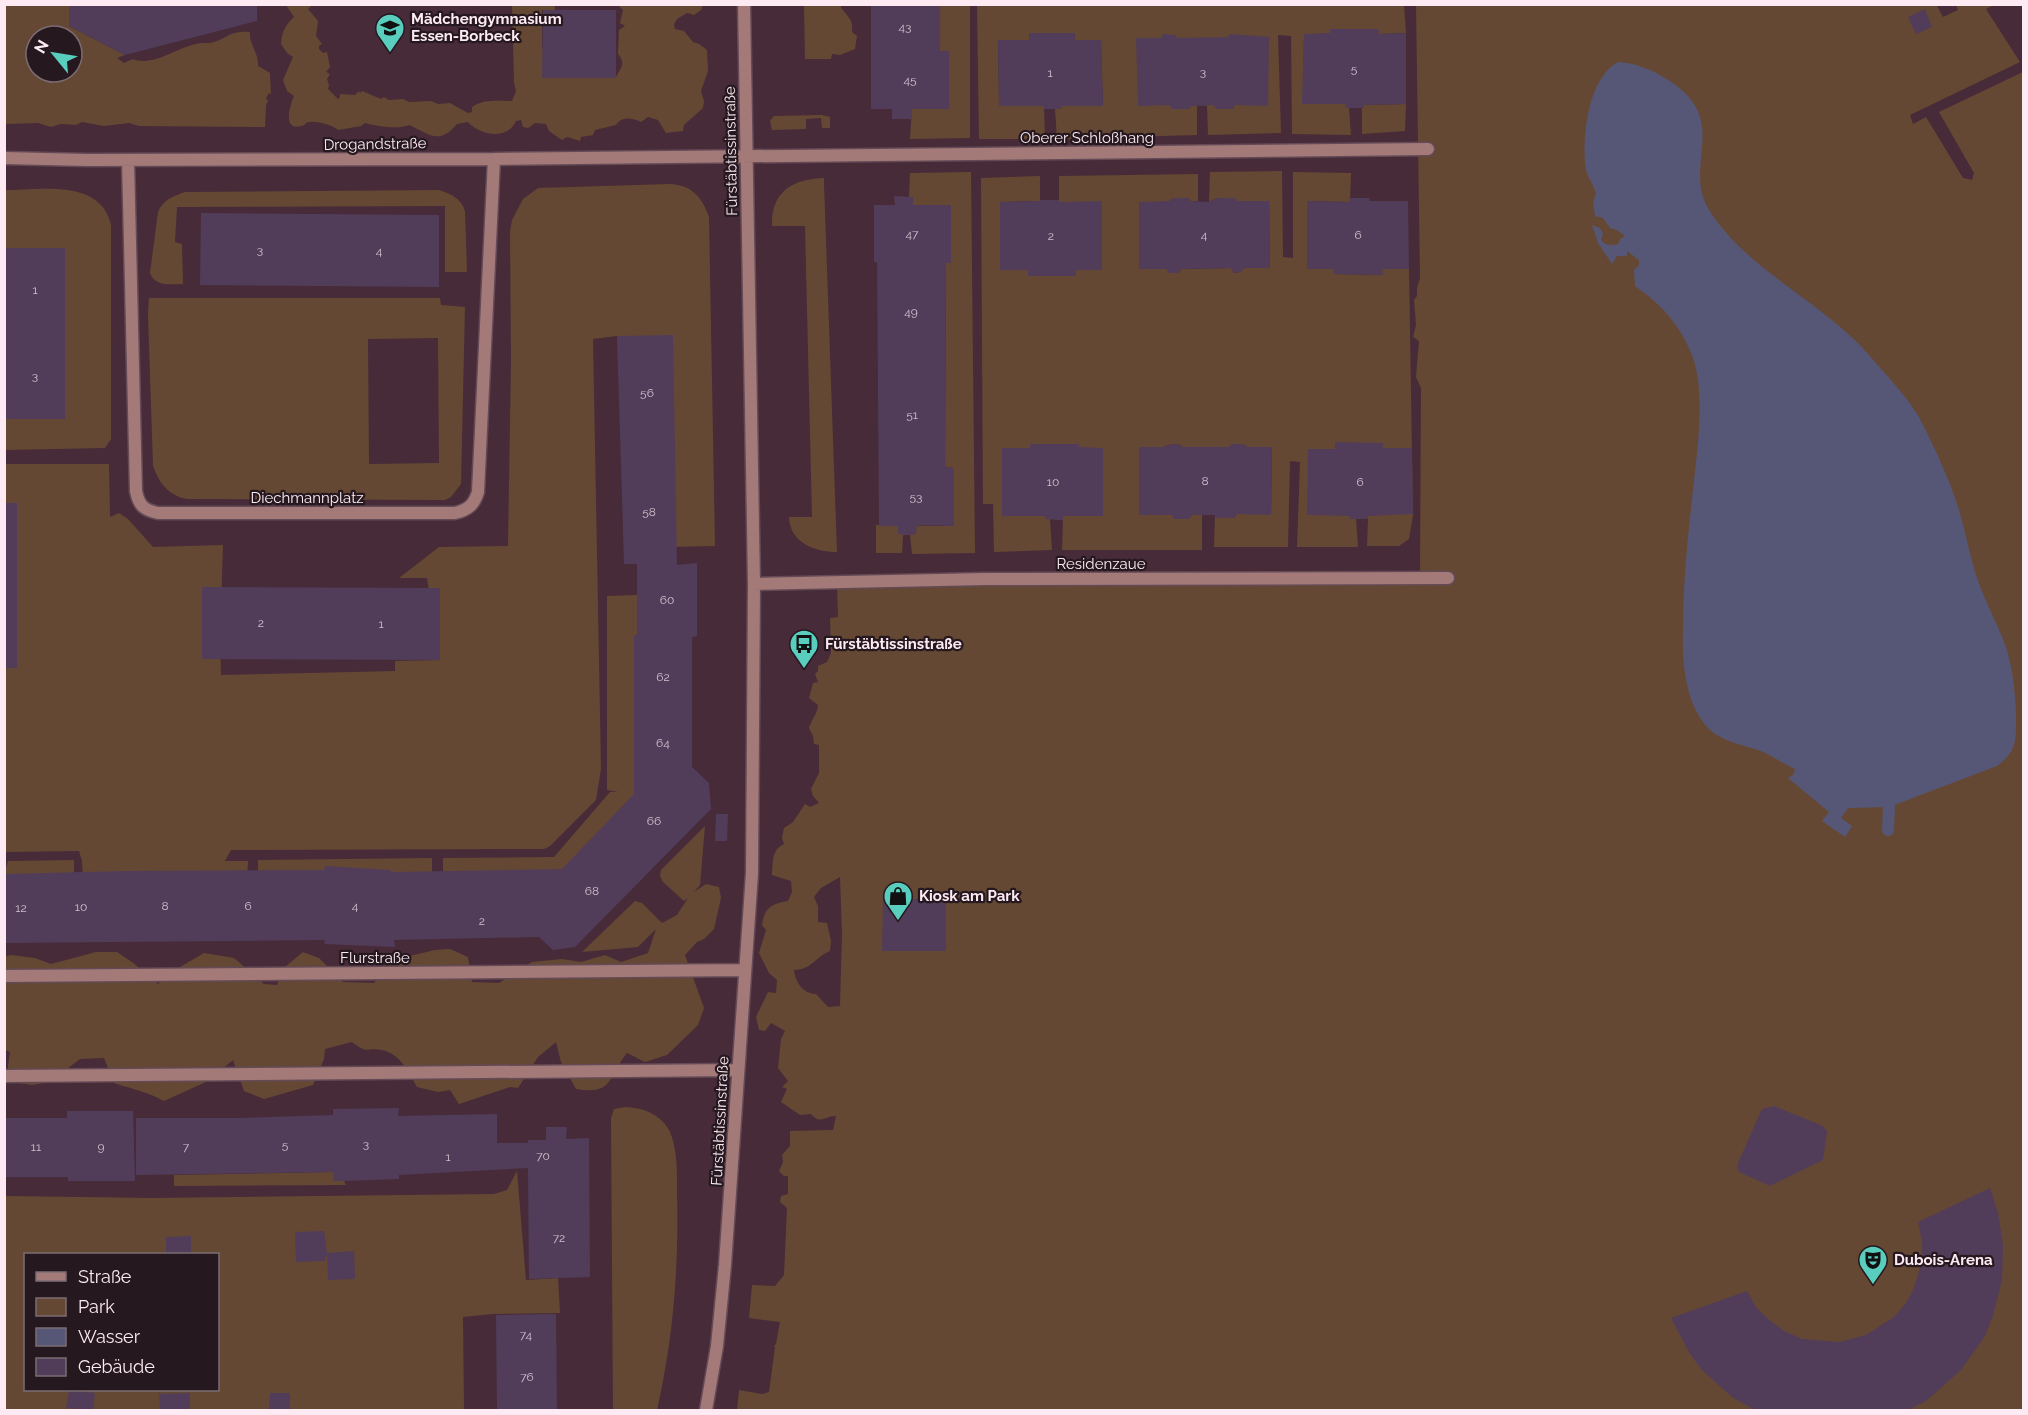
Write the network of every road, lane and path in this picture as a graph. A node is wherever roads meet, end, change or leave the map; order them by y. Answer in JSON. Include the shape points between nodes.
{"nodes":[{"id":1,"x":744,"y":4,"type":"edge"},
{"id":2,"x":1428,"y":149,"type":"dead end"},
{"id":3,"x":746,"y":156,"type":"junction"},
{"id":4,"x":4,"y":158,"type":"edge"},
{"id":5,"x":494,"y":159,"type":"junction"},
{"id":6,"x":128,"y":160,"type":"junction"},
{"id":7,"x":1448,"y":578,"type":"dead end"},
{"id":8,"x":754,"y":584,"type":"junction"},
{"id":9,"x":745,"y":970,"type":"junction"},
{"id":10,"x":4,"y":976,"type":"edge"},
{"id":11,"x":738,"y":1070,"type":"junction"},
{"id":12,"x":4,"y":1076,"type":"edge"},
{"id":13,"x":706,"y":1410,"type":"edge"}],
"edges":[{"from":1,"to":3,"type":"street","name":"Fürstäbtissinstraße"},
{"from":2,"to":3,"type":"street","name":"Oberer Schloßhang"},
{"from":3,"to":5,"type":"street","name":"Drogandstraße"},
{"from":3,"to":8,"type":"street","name":"Fürstäbtissinstraße"},
{"from":4,"to":6,"type":"street","name":"Drogandstraße"},
{"from":5,"to":6,"type":"street","name":"Drogandstraße"},
{"from":5,"to":6,"type":"street","name":"Diechmannplatz","via":[[478,492],[471,507],[455,513],[158,513],[140,505],[136,491]]},
{"from":7,"to":8,"type":"street","name":"Residenzaue"},
{"from":8,"to":9,"type":"street","name":"Fürstäbtissinstraße","via":[[753,827]]},
{"from":9,"to":10,"type":"street","name":"Flurstraße"},
{"from":9,"to":11,"type":"street","name":"Fürstäbtissinstraße"},
{"from":11,"to":12,"type":"street"},
{"from":11,"to":13,"type":"street","name":"Fürstäbtissinstraße","via":[[722,1306]]}]}
